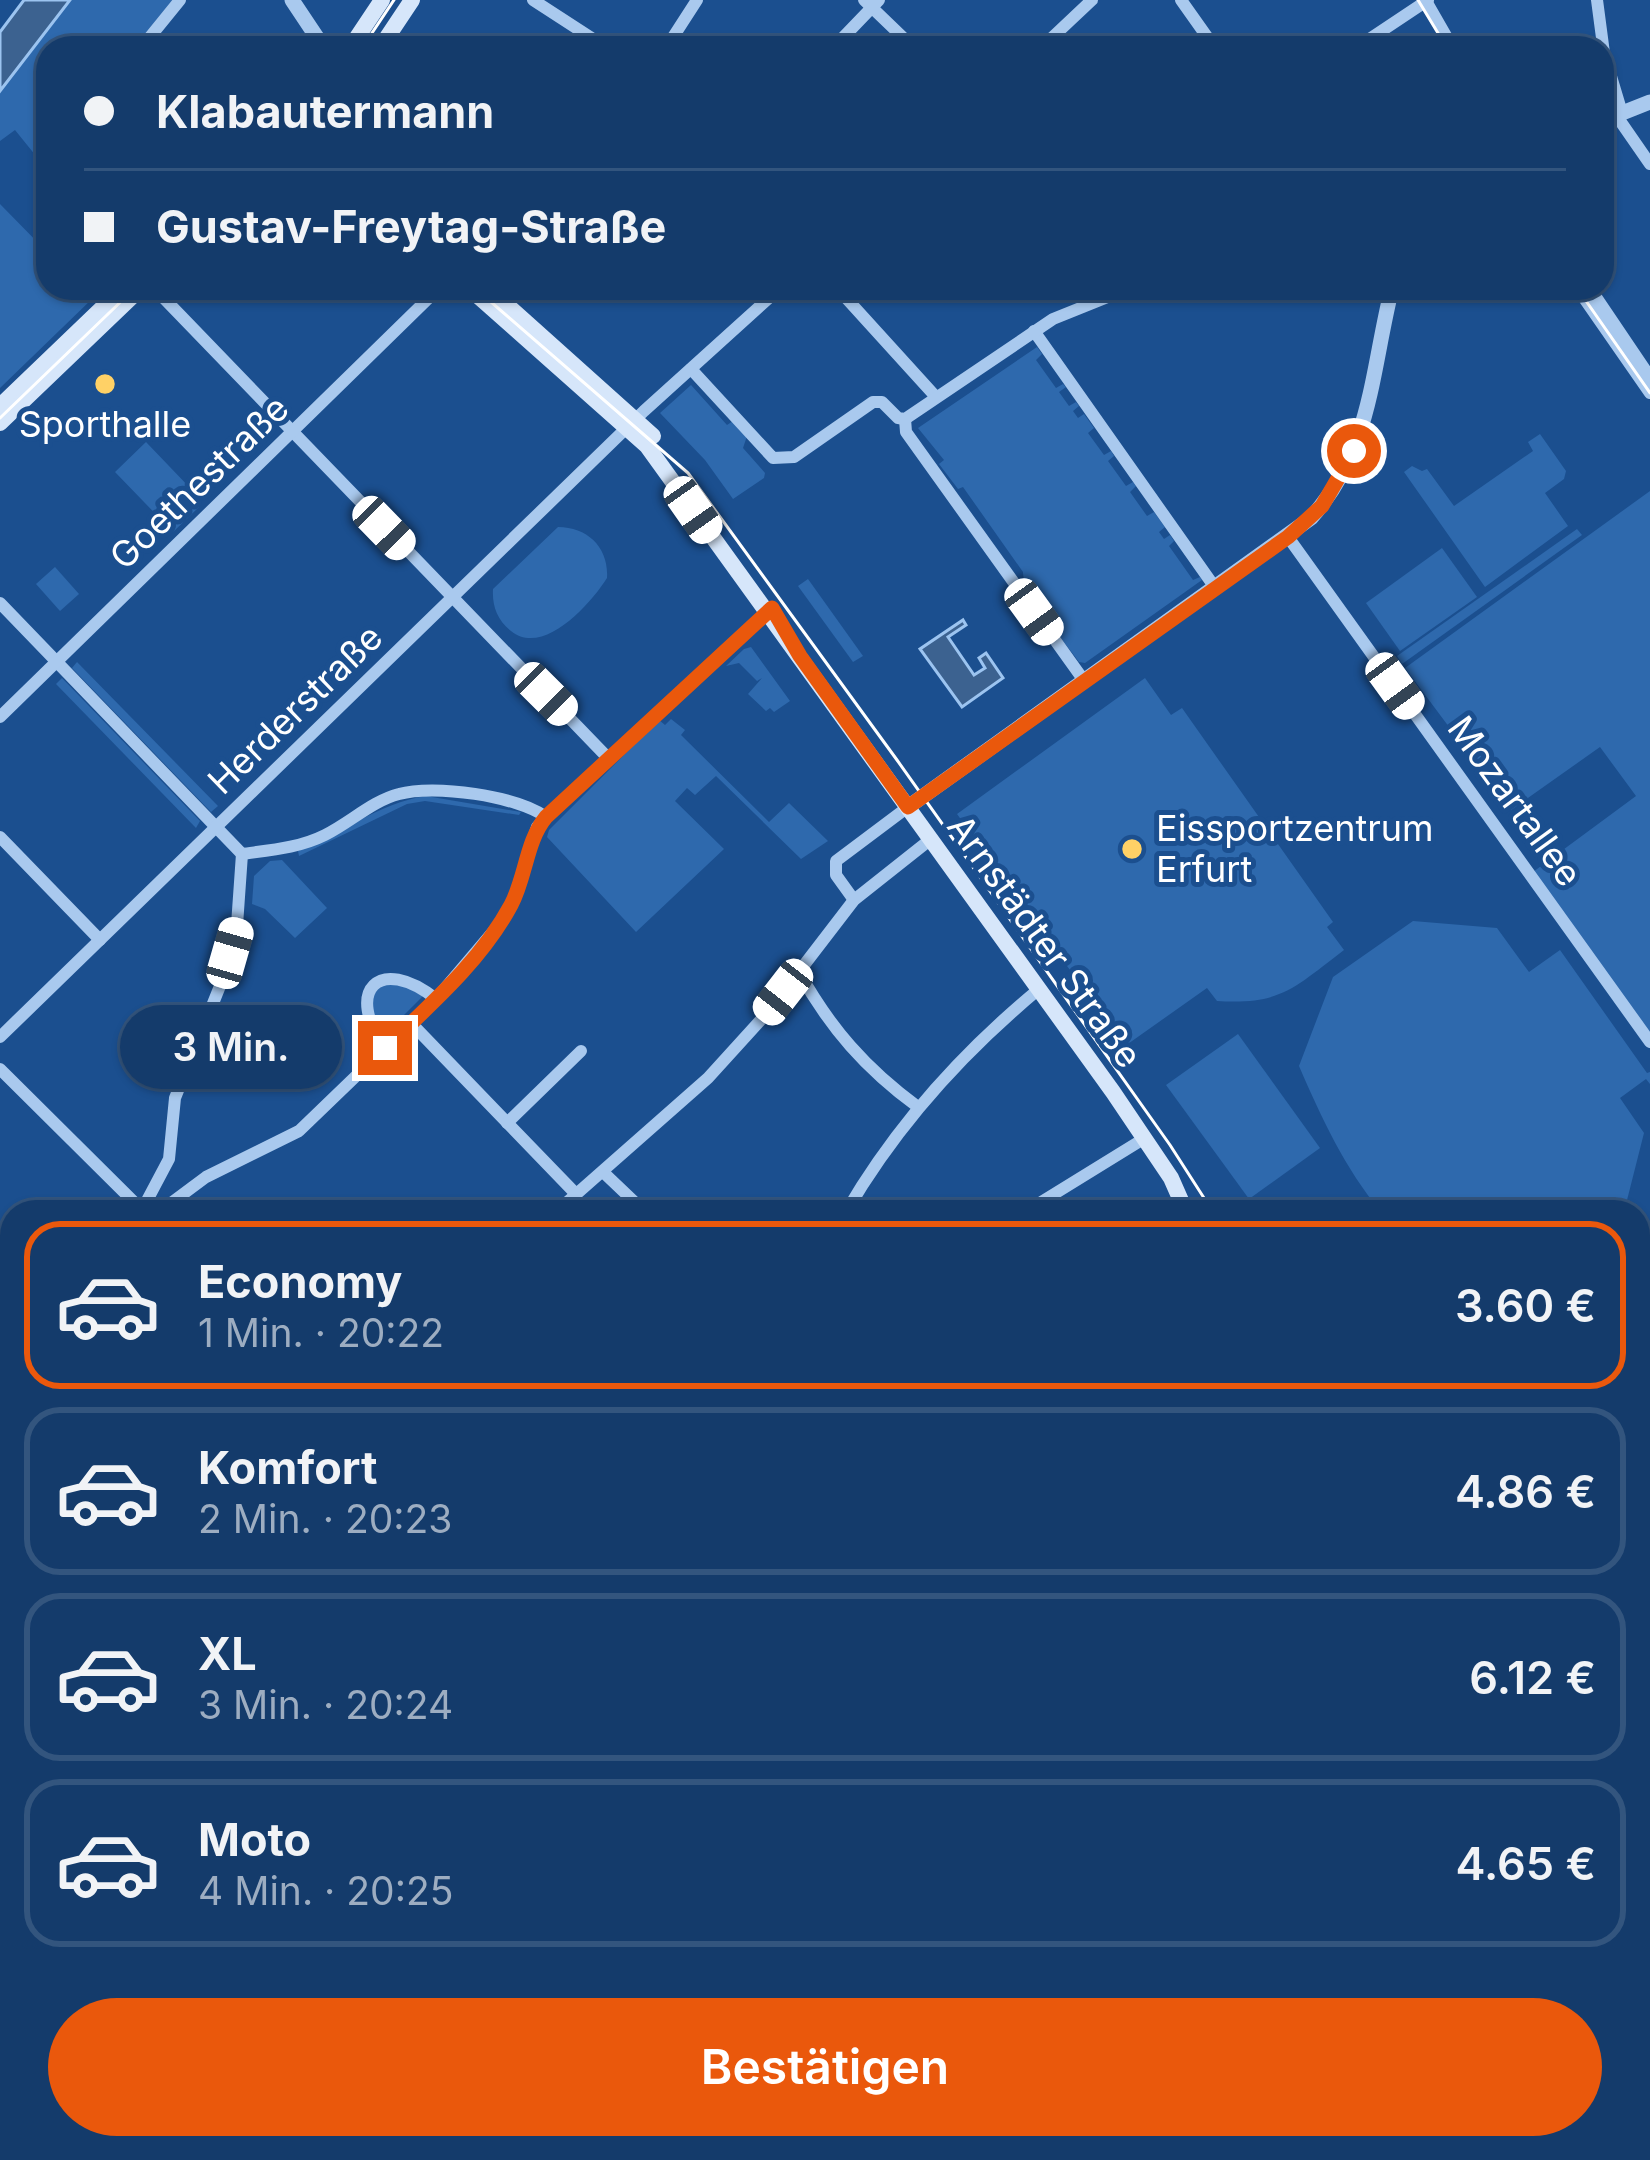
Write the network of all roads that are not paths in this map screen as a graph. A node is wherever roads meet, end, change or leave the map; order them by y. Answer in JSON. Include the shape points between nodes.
{"nodes":[{"id":1,"x":180,"y":0,"type":"edge"},
{"id":2,"x":292,"y":0,"type":"edge"},
{"id":3,"x":382,"y":0,"type":"edge"},
{"id":4,"x":412,"y":0,"type":"edge"},
{"id":5,"x":532,"y":0,"type":"edge"},
{"id":6,"x":698,"y":0,"type":"edge"},
{"id":7,"x":1092,"y":0,"type":"edge"},
{"id":8,"x":1181,"y":0,"type":"edge"},
{"id":9,"x":1427,"y":0,"type":"edge"},
{"id":10,"x":1597,"y":0,"type":"edge"},
{"id":11,"x":872,"y":2,"type":"edge"},
{"id":12,"x":151,"y":36,"type":"edge"},
{"id":13,"x":316,"y":36,"type":"edge"},
{"id":14,"x":358,"y":36,"type":"edge"},
{"id":15,"x":388,"y":36,"type":"edge"},
{"id":16,"x":588,"y":36,"type":"edge"},
{"id":17,"x":674,"y":36,"type":"edge"},
{"id":18,"x":843,"y":36,"type":"edge"},
{"id":19,"x":903,"y":36,"type":"edge"},
{"id":20,"x":1053,"y":36,"type":"edge"},
{"id":21,"x":1206,"y":36,"type":"edge"},
{"id":22,"x":1374,"y":36,"type":"edge"},
{"id":23,"x":1446,"y":36,"type":"edge"},
{"id":24,"x":1602,"y":36,"type":"edge"},
{"id":25,"x":1650,"y":102,"type":"edge"},
{"id":26,"x":1614,"y":116,"type":"edge"},
{"id":27,"x":1614,"y":117,"type":"edge"},
{"id":28,"x":1650,"y":164,"type":"edge"},
{"id":29,"x":110,"y":300,"type":"edge"},
{"id":30,"x":129,"y":300,"type":"edge"},
{"id":31,"x":166,"y":300,"type":"edge"},
{"id":32,"x":427,"y":300,"type":"edge"},
{"id":33,"x":483,"y":300,"type":"edge"},
{"id":34,"x":501,"y":300,"type":"edge"},
{"id":35,"x":767,"y":300,"type":"edge"},
{"id":36,"x":848,"y":300,"type":"edge"},
{"id":37,"x":1096,"y":300,"type":"edge"},
{"id":38,"x":1390,"y":300,"type":"edge"},
{"id":39,"x":1585,"y":300,"type":"edge"},
{"id":40,"x":1598,"y":300,"type":"edge"},
{"id":41,"x":1034,"y":331,"type":"junction"},
{"id":42,"x":691,"y":369,"type":"junction"},
{"id":43,"x":1650,"y":377,"type":"edge"},
{"id":44,"x":1650,"y":393,"type":"edge"},
{"id":45,"x":936,"y":398,"type":"junction"},
{"id":46,"x":0,"y":406,"type":"edge"},
{"id":47,"x":905,"y":419,"type":"junction"},
{"id":48,"x":0,"y":424,"type":"edge"},
{"id":49,"x":633,"y":424,"type":"junction"},
{"id":50,"x":293,"y":432,"type":"junction"},
{"id":51,"x":1288,"y":537,"type":"junction"},
{"id":52,"x":1216,"y":589,"type":"junction"},
{"id":53,"x":452,"y":598,"type":"junction"},
{"id":54,"x":0,"y":603,"type":"edge"},
{"id":55,"x":769,"y":610,"type":"junction"},
{"id":56,"x":57,"y":662,"type":"junction"},
{"id":57,"x":1085,"y":682,"type":"junction"},
{"id":58,"x":0,"y":717,"type":"edge"},
{"id":59,"x":608,"y":758,"type":"junction"},
{"id":60,"x":908,"y":807,"type":"junction"},
{"id":61,"x":546,"y":817,"type":"junction"},
{"id":62,"x":217,"y":827,"type":"junction"},
{"id":63,"x":0,"y":837,"type":"edge"},
{"id":64,"x":931,"y":839,"type":"junction"},
{"id":65,"x":242,"y":854,"type":"junction"},
{"id":66,"x":854,"y":900,"type":"junction"},
{"id":67,"x":100,"y":940,"type":"junction"},
{"id":68,"x":799,"y":972,"type":"junction"},
{"id":69,"x":1039,"y":989,"type":"junction"},
{"id":70,"x":436,"y":999,"type":"junction"},
{"id":71,"x":411,"y":1023,"type":"junction"},
{"id":72,"x":0,"y":1036,"type":"edge"},
{"id":73,"x":379,"y":1040,"type":"junction"},
{"id":74,"x":1650,"y":1042,"type":"edge"},
{"id":75,"x":581,"y":1051,"type":"dead end"},
{"id":76,"x":0,"y":1069,"type":"edge"},
{"id":77,"x":918,"y":1107,"type":"junction"},
{"id":78,"x":507,"y":1123,"type":"junction"},
{"id":79,"x":1145,"y":1138,"type":"junction"},
{"id":80,"x":603,"y":1172,"type":"junction"},
{"id":81,"x":130,"y":1200,"type":"edge"},
{"id":82,"x":148,"y":1200,"type":"edge"},
{"id":83,"x":175,"y":1200,"type":"edge"},
{"id":84,"x":563,"y":1200,"type":"edge"},
{"id":85,"x":572,"y":1200,"type":"edge"},
{"id":86,"x":632,"y":1200,"type":"edge"},
{"id":87,"x":854,"y":1200,"type":"edge"},
{"id":88,"x":1045,"y":1200,"type":"edge"},
{"id":89,"x":1182,"y":1200,"type":"edge"}],
"edges":[{"from":1,"to":12,"type":"street"},
{"from":2,"to":13,"type":"street"},
{"from":3,"to":14,"type":"main road"},
{"from":4,"to":15,"type":"main road"},
{"from":5,"to":16,"type":"street"},
{"from":6,"to":17,"type":"street"},
{"from":7,"to":20,"type":"street"},
{"from":8,"to":21,"type":"street"},
{"from":9,"to":22,"type":"street"},
{"from":9,"to":23,"type":"street"},
{"from":10,"to":24,"type":"street"},
{"from":11,"to":18,"type":"street"},
{"from":11,"to":19,"type":"street"},
{"from":25,"to":26,"type":"street"},
{"from":27,"to":28,"type":"street"},
{"from":29,"to":46,"type":"main road"},
{"from":30,"to":48,"type":"main road"},
{"from":31,"to":50,"type":"street"},
{"from":32,"to":50,"type":"street","name":"Goethestraße"},
{"from":33,"to":49,"type":"main road","name":"Arnstädter Straße"},
{"from":34,"to":49,"type":"main road","name":"Arnstädter Straße"},
{"from":35,"to":42,"type":"street","name":"Herderstraße"},
{"from":36,"to":45,"type":"street"},
{"from":37,"to":41,"type":"street"},
{"from":38,"to":51,"type":"street","via":[[1354,451],[1322,506]]},
{"from":39,"to":44,"type":"street"},
{"from":40,"to":43,"type":"street"},
{"from":41,"to":45,"type":"street"},
{"from":41,"to":52,"type":"street"},
{"from":42,"to":47,"type":"street","via":[[773,458],[794,457],[873,403]]},
{"from":42,"to":49,"type":"street","name":"Herderstraße"},
{"from":45,"to":47,"type":"street"},
{"from":47,"to":57,"type":"street"},
{"from":49,"to":53,"type":"street","name":"Herderstraße"},
{"from":49,"to":55,"type":"main road","name":"Arnstädter Straße","via":[[654,436]]},
{"from":50,"to":53,"type":"street"},
{"from":50,"to":56,"type":"street","name":"Goethestraße"},
{"from":51,"to":52,"type":"street"},
{"from":51,"to":74,"type":"street","name":"Mozartallee"},
{"from":52,"to":57,"type":"street"},
{"from":53,"to":59,"type":"street"},
{"from":53,"to":62,"type":"street","name":"Herderstraße"},
{"from":54,"to":56,"type":"street"},
{"from":55,"to":59,"type":"street"},
{"from":55,"to":60,"type":"main road","name":"Arnstädter Straße"},
{"from":56,"to":58,"type":"street","name":"Goethestraße"},
{"from":56,"to":62,"type":"street"},
{"from":57,"to":60,"type":"street"},
{"from":59,"to":61,"type":"street"},
{"from":60,"to":64,"type":"main road","name":"Arnstädter Straße"},
{"from":60,"to":66,"type":"street","via":[[833,868]]},
{"from":61,"to":65,"type":"street","via":[[516,801],[404,792],[300,845]]},
{"from":61,"to":70,"type":"street","via":[[498,926]]},
{"from":62,"to":65,"type":"street"},
{"from":62,"to":67,"type":"street","name":"Herderstraße"},
{"from":63,"to":67,"type":"street"},
{"from":64,"to":66,"type":"street"},
{"from":64,"to":69,"type":"main road","name":"Arnstädter Straße"},
{"from":65,"to":82,"type":"street","via":[[238,925],[176,1098],[170,1159]]},
{"from":66,"to":68,"type":"street"},
{"from":67,"to":72,"type":"street","name":"Herderstraße"},
{"from":68,"to":77,"type":"street","via":[[851,1050]]},
{"from":68,"to":80,"type":"street","via":[[708,1078]]},
{"from":69,"to":77,"type":"street"},
{"from":69,"to":79,"type":"main road","name":"Arnstädter Straße"},
{"from":70,"to":71,"type":"street"},
{"from":70,"to":73,"type":"street","via":[[401,979],[377,981],[365,1003]]},
{"from":71,"to":73,"type":"street"},
{"from":71,"to":78,"type":"street"},
{"from":73,"to":83,"type":"street","via":[[299,1132]]},
{"from":75,"to":78,"type":"street"},
{"from":76,"to":81,"type":"street"},
{"from":77,"to":87,"type":"street"},
{"from":78,"to":84,"type":"street"},
{"from":79,"to":88,"type":"street"},
{"from":79,"to":89,"type":"main road","name":"Arnstädter Straße"},
{"from":80,"to":85,"type":"street"},
{"from":80,"to":86,"type":"street"}]}
